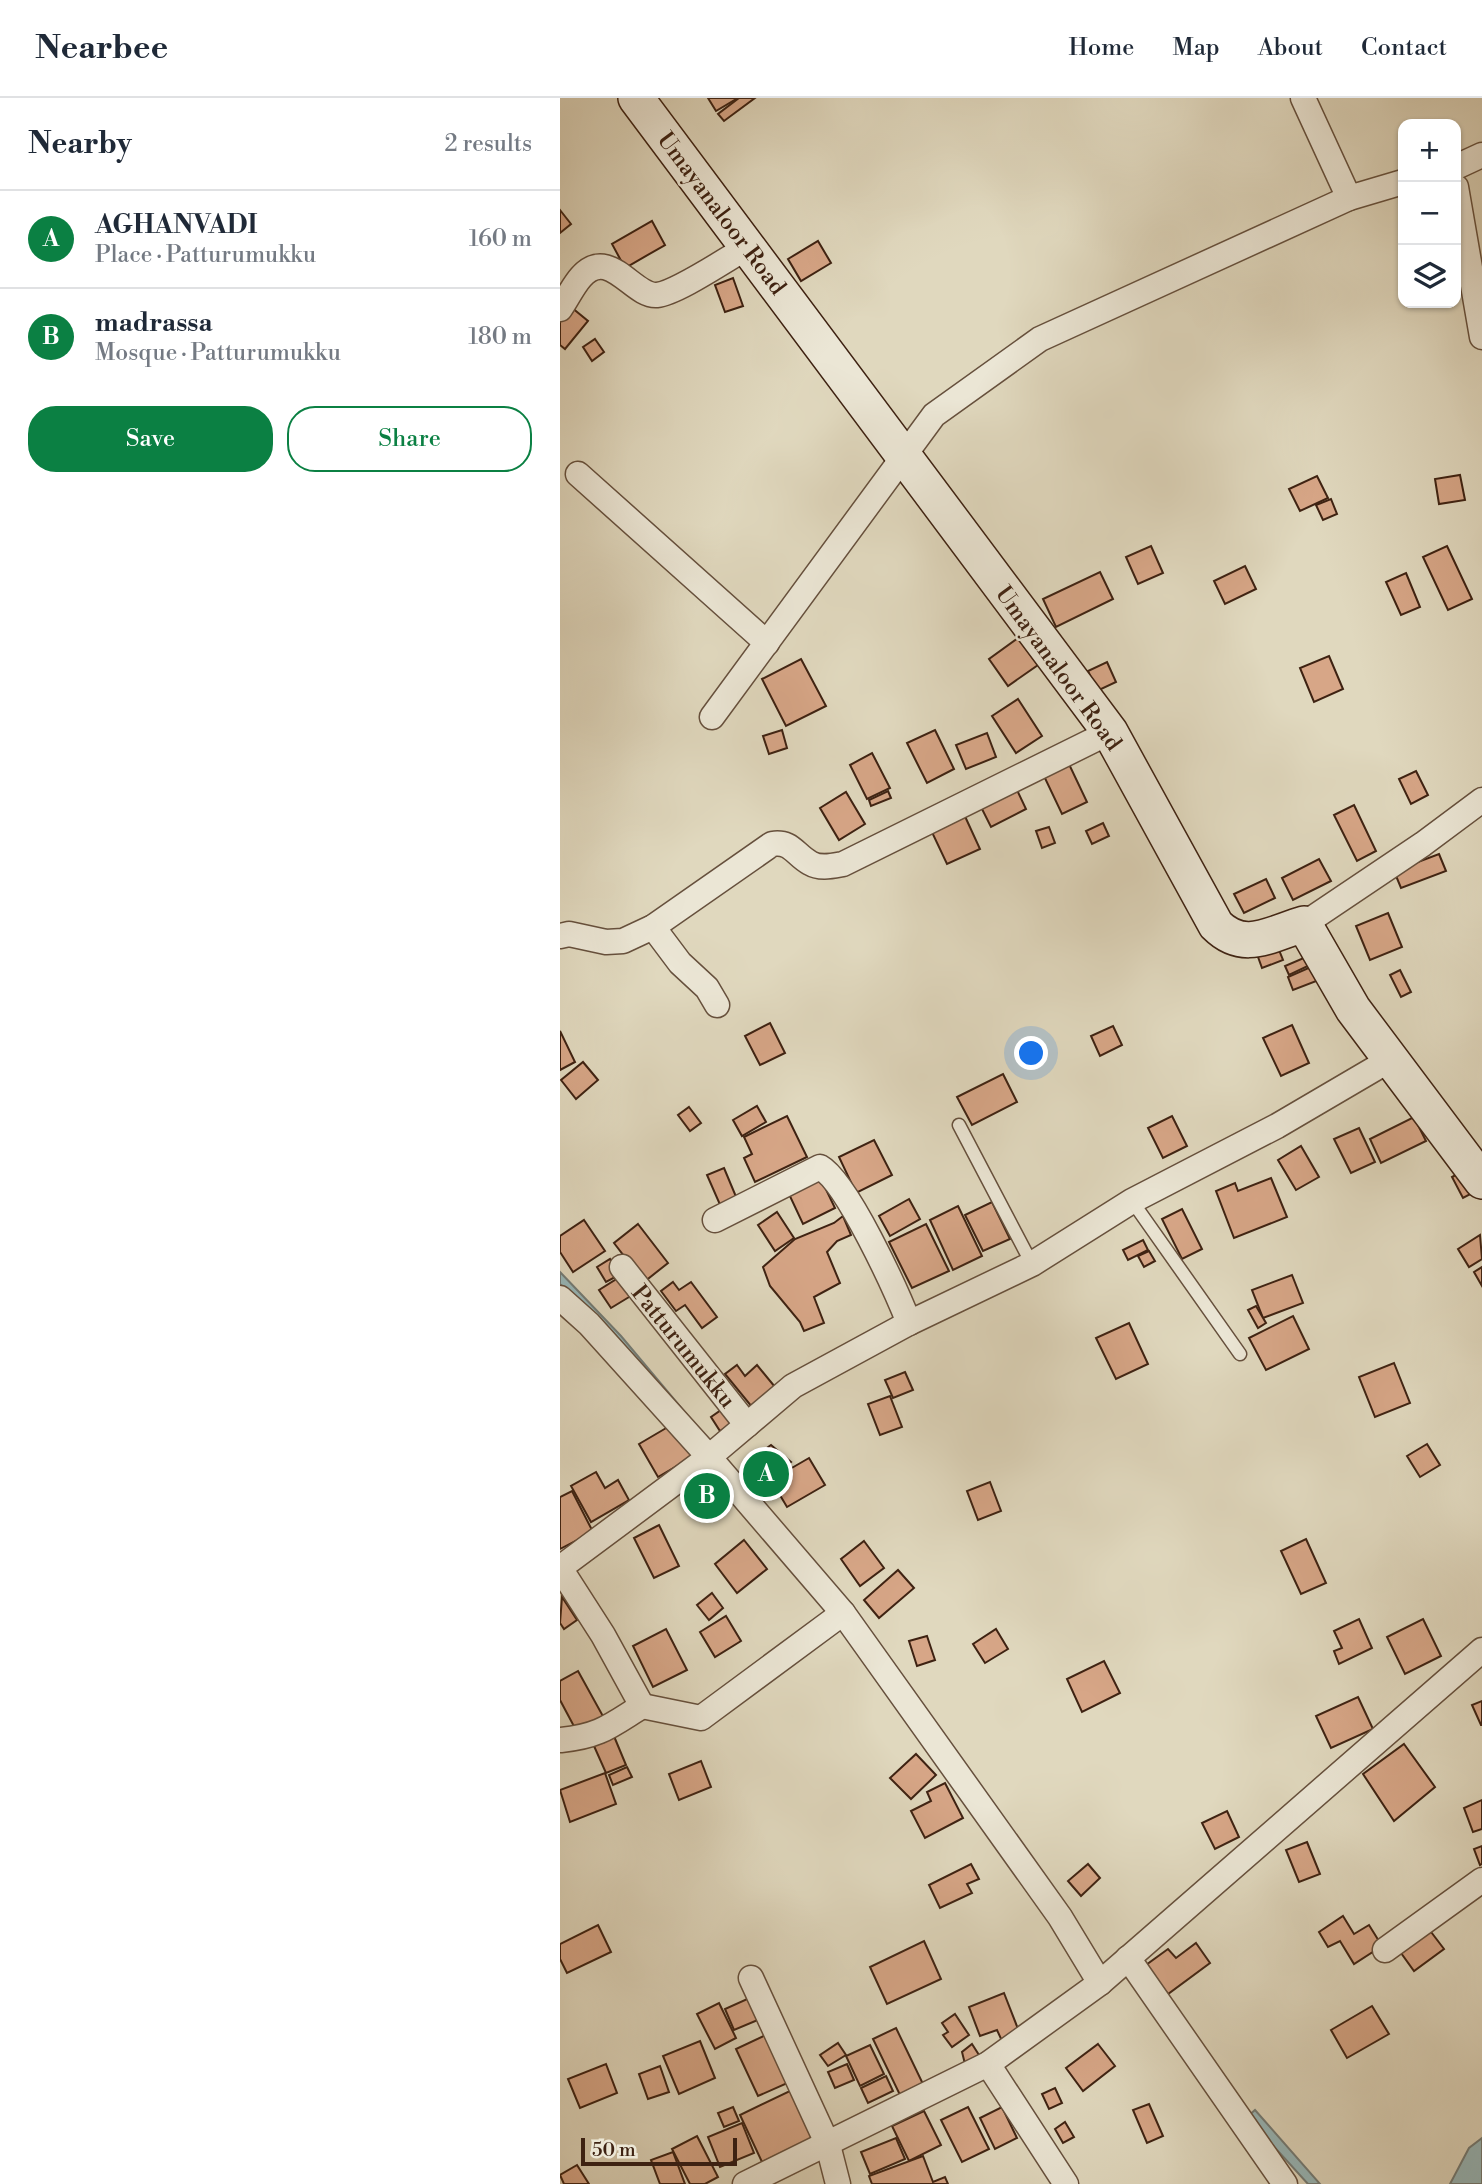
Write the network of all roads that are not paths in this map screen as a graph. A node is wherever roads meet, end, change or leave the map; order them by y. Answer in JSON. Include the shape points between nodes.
{"nodes":[{"id":1,"x":636,"y":98,"type":"edge"},
{"id":2,"x":1303,"y":98,"type":"edge"},
{"id":3,"x":1482,"y":155,"type":"edge"},
{"id":4,"x":1461,"y":165,"type":"edge"},
{"id":5,"x":1398,"y":183,"type":"edge"},
{"id":6,"x":1349,"y":198,"type":"junction"},
{"id":7,"x":1461,"y":216,"type":"edge"},
{"id":8,"x":747,"y":247,"type":"junction"},
{"id":9,"x":560,"y":309,"type":"edge"},
{"id":10,"x":1482,"y":337,"type":"edge"},
{"id":11,"x":902,"y":457,"type":"junction"},
{"id":12,"x":578,"y":474,"type":"dead end"},
{"id":13,"x":767,"y":643,"type":"junction"},
{"id":14,"x":712,"y":717,"type":"dead end"},
{"id":15,"x":1110,"y":732,"type":"junction"},
{"id":16,"x":1482,"y":800,"type":"edge"},
{"id":17,"x":1304,"y":924,"type":"junction"},
{"id":18,"x":653,"y":927,"type":"junction"},
{"id":19,"x":560,"y":936,"type":"edge"},
{"id":20,"x":717,"y":1006,"type":"dead end"},
{"id":21,"x":1393,"y":1058,"type":"junction"},
{"id":22,"x":959,"y":1125,"type":"dead end"},
{"id":23,"x":1482,"y":1181,"type":"edge"},
{"id":24,"x":1132,"y":1201,"type":"junction"},
{"id":25,"x":715,"y":1220,"type":"dead end"},
{"id":26,"x":1032,"y":1264,"type":"junction"},
{"id":27,"x":622,"y":1267,"type":"dead end"},
{"id":28,"x":560,"y":1298,"type":"edge"},
{"id":29,"x":909,"y":1323,"type":"junction"},
{"id":30,"x":1240,"y":1354,"type":"dead end"},
{"id":31,"x":747,"y":1425,"type":"junction"},
{"id":32,"x":709,"y":1457,"type":"junction"},
{"id":33,"x":843,"y":1613,"type":"junction"},
{"id":34,"x":1482,"y":1650,"type":"edge"},
{"id":35,"x":642,"y":1706,"type":"junction"},
{"id":36,"x":561,"y":1740,"type":"edge"},
{"id":37,"x":1482,"y":1880,"type":"edge"},
{"id":38,"x":1385,"y":1950,"type":"dead end"},
{"id":39,"x":1128,"y":1958,"type":"junction"},
{"id":40,"x":751,"y":1978,"type":"dead end"},
{"id":41,"x":1100,"y":1983,"type":"junction"},
{"id":42,"x":988,"y":2064,"type":"junction"},
{"id":43,"x":828,"y":2145,"type":"junction"},
{"id":44,"x":745,"y":2184,"type":"edge"},
{"id":45,"x":838,"y":2184,"type":"edge"},
{"id":46,"x":1066,"y":2184,"type":"edge"},
{"id":47,"x":1285,"y":2184,"type":"edge"}],
"edges":[{"from":1,"to":8,"type":"main road","name":"Umayanaloor Road"},
{"from":2,"to":6,"type":"street"},
{"from":3,"to":4,"type":"street"},
{"from":5,"to":6,"type":"street"},
{"from":6,"to":11,"type":"street","via":[[1040,339],[934,415]]},
{"from":7,"to":10,"type":"street"},
{"from":8,"to":9,"type":"street","via":[[656,295],[643,293],[622,273],[590,270]]},
{"from":8,"to":11,"type":"main road","name":"Umayanaloor Road"},
{"from":11,"to":13,"type":"street"},
{"from":11,"to":15,"type":"main road","name":"Umayanaloor Road"},
{"from":12,"to":13,"type":"street"},
{"from":13,"to":14,"type":"street"},
{"from":15,"to":17,"type":"main road","name":"Umayanaloor Road","via":[[1216,925],[1230,939],[1247,941]]},
{"from":15,"to":18,"type":"street","via":[[843,864],[823,867],[810,863],[792,847],[772,844]]},
{"from":16,"to":17,"type":"street"},
{"from":17,"to":21,"type":"main road","via":[[1353,1009]]},
{"from":18,"to":19,"type":"street","via":[[615,942]]},
{"from":18,"to":20,"type":"street","via":[[680,963],[708,988]]},
{"from":21,"to":23,"type":"main road"},
{"from":21,"to":24,"type":"street","via":[[1278,1126]]},
{"from":22,"to":26,"type":"lane"},
{"from":24,"to":26,"type":"street"},
{"from":24,"to":30,"type":"lane"},
{"from":25,"to":29,"type":"street","via":[[820,1167],[841,1190],[879,1256]]},
{"from":26,"to":29,"type":"street"},
{"from":27,"to":31,"type":"street","name":"Patturumukku"},
{"from":28,"to":32,"type":"street"},
{"from":29,"to":31,"type":"street","via":[[793,1386]]},
{"from":31,"to":32,"type":"street"},
{"from":32,"to":33,"type":"street"},
{"from":32,"to":35,"type":"street","via":[[560,1568]]},
{"from":33,"to":35,"type":"street","via":[[701,1718]]},
{"from":33,"to":41,"type":"street","via":[[1060,1917]]},
{"from":34,"to":39,"type":"street"},
{"from":35,"to":36,"type":"street","via":[[610,1729]]},
{"from":37,"to":38,"type":"street"},
{"from":39,"to":41,"type":"street"},
{"from":39,"to":47,"type":"street"},
{"from":40,"to":43,"type":"street"},
{"from":41,"to":42,"type":"street"},
{"from":42,"to":43,"type":"street"},
{"from":42,"to":46,"type":"street"},
{"from":43,"to":44,"type":"street"},
{"from":43,"to":45,"type":"street"}]}
